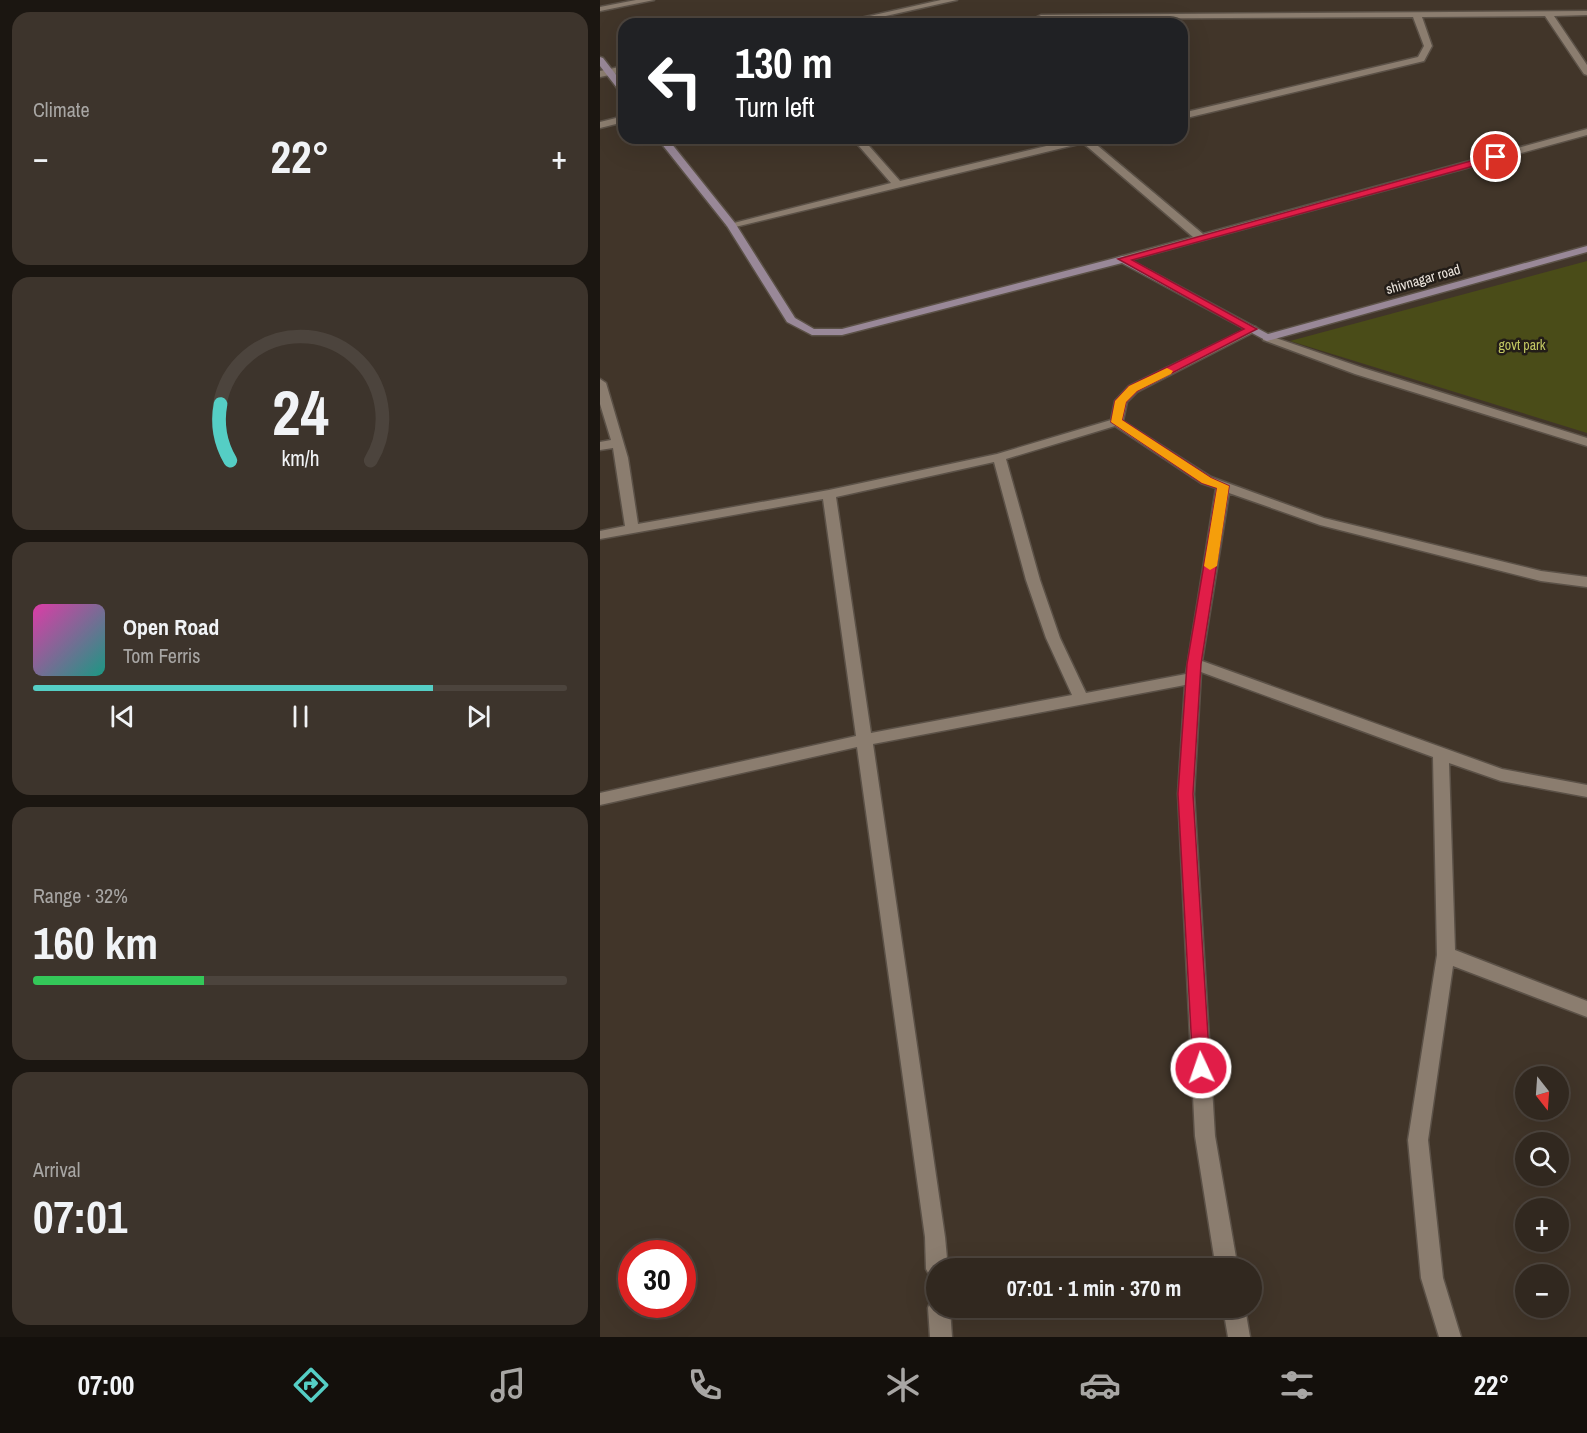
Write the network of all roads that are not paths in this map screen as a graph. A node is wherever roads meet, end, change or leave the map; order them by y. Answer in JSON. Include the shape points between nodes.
{"nodes":[{"id":1,"x":650,"y":0,"type":"edge"},
{"id":2,"x":953,"y":0,"type":"edge"},
{"id":3,"x":600,"y":9,"type":"edge"},
{"id":4,"x":1587,"y":13,"type":"edge"},
{"id":5,"x":1417,"y":15,"type":"junction"},
{"id":6,"x":1549,"y":15,"type":"junction"},
{"id":7,"x":867,"y":18,"type":"edge"},
{"id":8,"x":1041,"y":18,"type":"edge"},
{"id":9,"x":600,"y":60,"type":"edge"},
{"id":10,"x":1587,"y":72,"type":"edge"},
{"id":11,"x":605,"y":73,"type":"edge"},
{"id":12,"x":618,"y":85,"type":"edge"},
{"id":13,"x":1188,"y":115,"type":"edge"},
{"id":14,"x":618,"y":120,"type":"edge"},
{"id":15,"x":600,"y":124,"type":"edge"},
{"id":16,"x":1587,"y":132,"type":"edge"},
{"id":17,"x":667,"y":144,"type":"edge"},
{"id":18,"x":862,"y":144,"type":"edge"},
{"id":19,"x":1068,"y":144,"type":"edge"},
{"id":20,"x":1095,"y":144,"type":"edge"},
{"id":21,"x":898,"y":185,"type":"junction"},
{"id":22,"x":731,"y":225,"type":"junction"},
{"id":23,"x":1201,"y":238,"type":"junction"},
{"id":24,"x":1587,"y":249,"type":"edge"},
{"id":25,"x":1123,"y":259,"type":"junction"},
{"id":26,"x":1252,"y":329,"type":"junction"},
{"id":27,"x":1267,"y":338,"type":"junction"},
{"id":28,"x":600,"y":383,"type":"edge"},
{"id":29,"x":1117,"y":422,"type":"junction"},
{"id":30,"x":1587,"y":442,"type":"edge"},
{"id":31,"x":618,"y":443,"type":"junction"},
{"id":32,"x":600,"y":446,"type":"edge"},
{"id":33,"x":999,"y":457,"type":"junction"},
{"id":34,"x":1223,"y":486,"type":"junction"},
{"id":35,"x":829,"y":494,"type":"junction"},
{"id":36,"x":632,"y":529,"type":"junction"},
{"id":37,"x":600,"y":535,"type":"edge"},
{"id":38,"x":1587,"y":582,"type":"edge"},
{"id":39,"x":1194,"y":671,"type":"junction"},
{"id":40,"x":1081,"y":699,"type":"junction"},
{"id":41,"x":863,"y":740,"type":"junction"},
{"id":42,"x":1441,"y":754,"type":"junction"},
{"id":43,"x":1587,"y":791,"type":"edge"},
{"id":44,"x":600,"y":799,"type":"edge"},
{"id":45,"x":1446,"y":955,"type":"junction"},
{"id":46,"x":1587,"y":1009,"type":"edge"},
{"id":47,"x":936,"y":1258,"type":"edge"},
{"id":48,"x":1225,"y":1258,"type":"edge"},
{"id":49,"x":940,"y":1318,"type":"edge"},
{"id":50,"x":1236,"y":1318,"type":"edge"},
{"id":51,"x":941,"y":1337,"type":"edge"},
{"id":52,"x":1239,"y":1337,"type":"edge"},
{"id":53,"x":1449,"y":1337,"type":"edge"}],
"edges":[{"from":1,"to":3,"type":"street"},
{"from":2,"to":7,"type":"street"},
{"from":4,"to":6,"type":"street"},
{"from":5,"to":6,"type":"street"},
{"from":5,"to":8,"type":"street"},
{"from":5,"to":13,"type":"street","via":[[1428,46],[1422,59]]},
{"from":6,"to":10,"type":"street"},
{"from":9,"to":11,"type":"street"},
{"from":11,"to":12,"type":"street"},
{"from":14,"to":15,"type":"street"},
{"from":16,"to":23,"type":"street"},
{"from":17,"to":22,"type":"street"},
{"from":18,"to":21,"type":"street"},
{"from":19,"to":21,"type":"street"},
{"from":20,"to":23,"type":"street"},
{"from":21,"to":22,"type":"street"},
{"from":22,"to":25,"type":"street","via":[[792,320],[812,332],[842,332]]},
{"from":23,"to":25,"type":"street"},
{"from":24,"to":27,"type":"street","name":"shivnagar road"},
{"from":25,"to":26,"type":"street"},
{"from":26,"to":27,"type":"street"},
{"from":26,"to":29,"type":"street","via":[[1133,389],[1121,401]]},
{"from":27,"to":30,"type":"street"},
{"from":28,"to":31,"type":"street"},
{"from":29,"to":33,"type":"street"},
{"from":29,"to":34,"type":"street","via":[[1206,480]]},
{"from":31,"to":32,"type":"street"},
{"from":31,"to":36,"type":"street"},
{"from":33,"to":35,"type":"street"},
{"from":33,"to":40,"type":"street","via":[[1046,619]]},
{"from":34,"to":38,"type":"street","via":[[1320,520],[1541,576]]},
{"from":34,"to":39,"type":"street"},
{"from":35,"to":36,"type":"street"},
{"from":35,"to":41,"type":"street"},
{"from":36,"to":37,"type":"street"},
{"from":39,"to":40,"type":"street"},
{"from":39,"to":42,"type":"street"},
{"from":39,"to":48,"type":"street","via":[[1186,794],[1204,1125]]},
{"from":40,"to":41,"type":"street"},
{"from":41,"to":44,"type":"street"},
{"from":41,"to":47,"type":"street"},
{"from":42,"to":43,"type":"street","via":[[1501,775]]},
{"from":42,"to":45,"type":"street"},
{"from":45,"to":46,"type":"street"},
{"from":45,"to":53,"type":"street","via":[[1418,1140],[1432,1278]]},
{"from":49,"to":51,"type":"street"},
{"from":50,"to":52,"type":"street"}]}
